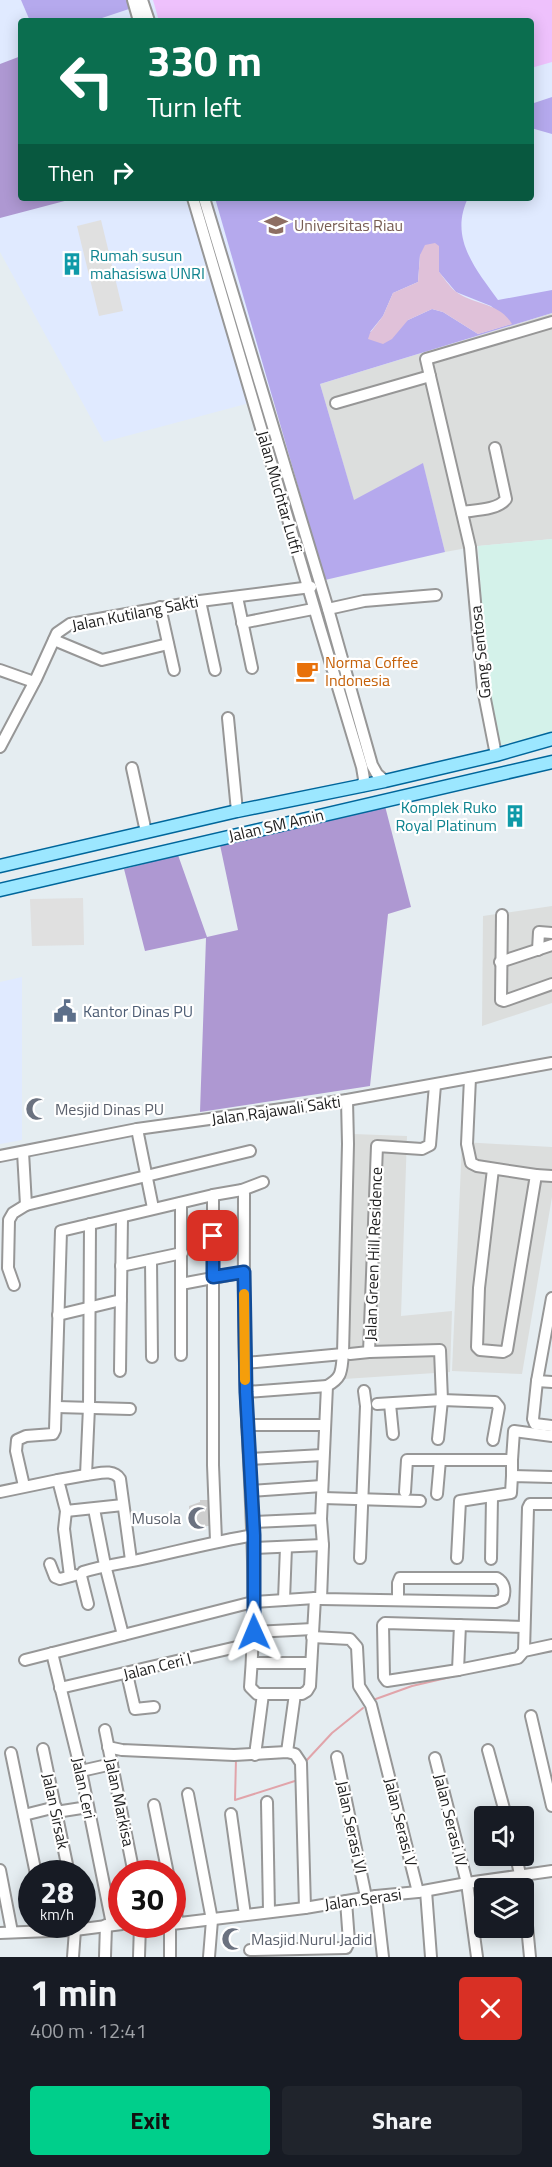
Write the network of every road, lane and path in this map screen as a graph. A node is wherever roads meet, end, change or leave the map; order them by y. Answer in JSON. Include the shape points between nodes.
{"nodes":[{"id":1,"x":133,"y":0,"type":"edge"},
{"id":2,"x":142,"y":0,"type":"edge"},
{"id":3,"x":138,"y":18,"type":"edge"},
{"id":4,"x":148,"y":18,"type":"edge"},
{"id":5,"x":194,"y":201,"type":"edge"},
{"id":6,"x":205,"y":201,"type":"edge"},
{"id":7,"x":552,"y":322,"type":"edge"},
{"id":8,"x":430,"y":376,"type":"junction"},
{"id":9,"x":336,"y":403,"type":"dead end"},
{"id":10,"x":495,"y":448,"type":"dead end"},
{"id":11,"x":462,"y":512,"type":"junction"},
{"id":12,"x":321,"y":585,"type":"junction"},
{"id":13,"x":307,"y":588,"type":"junction"},
{"id":14,"x":436,"y":595,"type":"dead end"},
{"id":15,"x":237,"y":597,"type":"junction"},
{"id":16,"x":200,"y":601,"type":"junction"},
{"id":17,"x":160,"y":607,"type":"junction"},
{"id":18,"x":313,"y":609,"type":"junction"},
{"id":19,"x":328,"y":609,"type":"junction"},
{"id":20,"x":242,"y":623,"type":"junction"},
{"id":21,"x":54,"y":640,"type":"junction"},
{"id":22,"x":168,"y":644,"type":"junction"},
{"id":23,"x":252,"y":668,"type":"dead end"},
{"id":24,"x":0,"y":670,"type":"edge"},
{"id":25,"x":174,"y":670,"type":"dead end"},
{"id":26,"x":215,"y":670,"type":"dead end"},
{"id":27,"x":34,"y":682,"type":"junction"},
{"id":28,"x":228,"y":718,"type":"dead end"},
{"id":29,"x":552,"y":739,"type":"edge"},
{"id":30,"x":0,"y":747,"type":"edge"},
{"id":31,"x":496,"y":755,"type":"junction"},
{"id":32,"x":552,"y":762,"type":"edge"},
{"id":33,"x":132,"y":768,"type":"dead end"},
{"id":34,"x":385,"y":781,"type":"junction"},
{"id":35,"x":362,"y":786,"type":"junction"},
{"id":36,"x":258,"y":807,"type":"junction"},
{"id":37,"x":237,"y":811,"type":"junction"},
{"id":38,"x":264,"y":828,"type":"junction"},
{"id":39,"x":146,"y":832,"type":"junction"},
{"id":40,"x":0,"y":866,"type":"edge"},
{"id":41,"x":0,"y":890,"type":"edge"},
{"id":42,"x":502,"y":915,"type":"dead end"},
{"id":43,"x":552,"y":933,"type":"edge"},
{"id":44,"x":552,"y":945,"type":"edge"},
{"id":45,"x":538,"y":950,"type":"junction"},
{"id":46,"x":500,"y":962,"type":"junction"},
{"id":47,"x":552,"y":984,"type":"edge"},
{"id":48,"x":552,"y":1063,"type":"edge"},
{"id":49,"x":470,"y":1078,"type":"junction"},
{"id":50,"x":435,"y":1084,"type":"junction"},
{"id":51,"x":347,"y":1100,"type":"junction"},
{"id":52,"x":137,"y":1129,"type":"junction"},
{"id":53,"x":250,"y":1151,"type":"dead end"},
{"id":54,"x":23,"y":1152,"type":"junction"},
{"id":55,"x":0,"y":1156,"type":"edge"},
{"id":56,"x":493,"y":1169,"type":"junction"},
{"id":57,"x":536,"y":1174,"type":"junction"},
{"id":58,"x":148,"y":1176,"type":"junction"},
{"id":59,"x":552,"y":1176,"type":"edge"},
{"id":60,"x":263,"y":1182,"type":"dead end"},
{"id":61,"x":242,"y":1190,"type":"junction"},
{"id":62,"x":213,"y":1195,"type":"junction"},
{"id":63,"x":181,"y":1203,"type":"junction"},
{"id":64,"x":26,"y":1205,"type":"junction"},
{"id":65,"x":153,"y":1208,"type":"junction"},
{"id":66,"x":122,"y":1218,"type":"junction"},
{"id":67,"x":90,"y":1224,"type":"junction"},
{"id":68,"x":182,"y":1253,"type":"junction"},
{"id":69,"x":151,"y":1260,"type":"junction"},
{"id":70,"x":121,"y":1266,"type":"junction"},
{"id":71,"x":244,"y":1272,"type":"junction"},
{"id":72,"x":213,"y":1277,"type":"junction"},
{"id":73,"x":181,"y":1284,"type":"junction"},
{"id":74,"x":14,"y":1285,"type":"dead end"},
{"id":75,"x":552,"y":1298,"type":"edge"},
{"id":76,"x":121,"y":1300,"type":"junction"},
{"id":77,"x":90,"y":1306,"type":"junction"},
{"id":78,"x":58,"y":1315,"type":"junction"},
{"id":79,"x":548,"y":1334,"type":"edge"},
{"id":80,"x":369,"y":1352,"type":"junction"},
{"id":81,"x":346,"y":1354,"type":"junction"},
{"id":82,"x":181,"y":1355,"type":"dead end"},
{"id":83,"x":152,"y":1357,"type":"dead end"},
{"id":84,"x":245,"y":1363,"type":"junction"},
{"id":85,"x":120,"y":1371,"type":"dead end"},
{"id":86,"x":537,"y":1381,"type":"junction"},
{"id":87,"x":552,"y":1382,"type":"edge"},
{"id":88,"x":327,"y":1386,"type":"junction"},
{"id":89,"x":364,"y":1391,"type":"dead end"},
{"id":90,"x":246,"y":1392,"type":"junction"},
{"id":91,"x":442,"y":1400,"type":"junction"},
{"id":92,"x":377,"y":1404,"type":"dead end"},
{"id":93,"x":390,"y":1404,"type":"junction"},
{"id":94,"x":57,"y":1407,"type":"junction"},
{"id":95,"x":89,"y":1407,"type":"junction"},
{"id":96,"x":130,"y":1409,"type":"dead end"},
{"id":97,"x":248,"y":1425,"type":"junction"},
{"id":98,"x":324,"y":1425,"type":"junction"},
{"id":99,"x":552,"y":1426,"type":"edge"},
{"id":100,"x":393,"y":1434,"type":"dead end"},
{"id":101,"x":552,"y":1436,"type":"edge"},
{"id":102,"x":438,"y":1439,"type":"dead end"},
{"id":103,"x":493,"y":1440,"type":"dead end"},
{"id":104,"x":323,"y":1455,"type":"junction"},
{"id":105,"x":249,"y":1460,"type":"junction"},
{"id":106,"x":440,"y":1460,"type":"junction"},
{"id":107,"x":512,"y":1460,"type":"junction"},
{"id":108,"x":86,"y":1475,"type":"junction"},
{"id":109,"x":512,"y":1476,"type":"junction"},
{"id":110,"x":552,"y":1477,"type":"edge"},
{"id":111,"x":58,"y":1480,"type":"junction"},
{"id":112,"x":24,"y":1486,"type":"junction"},
{"id":113,"x":322,"y":1486,"type":"junction"},
{"id":114,"x":251,"y":1491,"type":"junction"},
{"id":115,"x":0,"y":1492,"type":"edge"},
{"id":116,"x":405,"y":1492,"type":"dead end"},
{"id":117,"x":437,"y":1494,"type":"dead end"},
{"id":118,"x":492,"y":1497,"type":"junction"},
{"id":119,"x":323,"y":1498,"type":"junction"},
{"id":120,"x":361,"y":1499,"type":"junction"},
{"id":121,"x":420,"y":1501,"type":"dead end"},
{"id":122,"x":552,"y":1504,"type":"edge"},
{"id":123,"x":123,"y":1505,"type":"junction"},
{"id":124,"x":94,"y":1509,"type":"junction"},
{"id":125,"x":66,"y":1511,"type":"junction"},
{"id":126,"x":321,"y":1519,"type":"junction"},
{"id":127,"x":253,"y":1522,"type":"junction"},
{"id":128,"x":254,"y":1535,"type":"junction"},
{"id":129,"x":216,"y":1541,"type":"junction"},
{"id":130,"x":323,"y":1545,"type":"junction"},
{"id":131,"x":286,"y":1547,"type":"junction"},
{"id":132,"x":254,"y":1548,"type":"junction"},
{"id":133,"x":360,"y":1558,"type":"dead end"},
{"id":134,"x":457,"y":1558,"type":"dead end"},
{"id":135,"x":491,"y":1559,"type":"dead end"},
{"id":136,"x":131,"y":1560,"type":"junction"},
{"id":137,"x":50,"y":1564,"type":"dead end"},
{"id":138,"x":105,"y":1565,"type":"junction"},
{"id":139,"x":76,"y":1575,"type":"junction"},
{"id":140,"x":318,"y":1598,"type":"junction"},
{"id":141,"x":284,"y":1599,"type":"junction"},
{"id":142,"x":398,"y":1600,"type":"junction"},
{"id":143,"x":253,"y":1602,"type":"junction"},
{"id":144,"x":88,"y":1604,"type":"dead end"},
{"id":145,"x":460,"y":1625,"type":"junction"},
{"id":146,"x":524,"y":1627,"type":"junction"},
{"id":147,"x":313,"y":1633,"type":"junction"},
{"id":148,"x":123,"y":1635,"type":"junction"},
{"id":149,"x":254,"y":1638,"type":"junction"},
{"id":150,"x":552,"y":1645,"type":"edge"},
{"id":151,"x":524,"y":1651,"type":"junction"},
{"id":152,"x":52,"y":1653,"type":"junction"},
{"id":153,"x":25,"y":1660,"type":"dead end"},
{"id":154,"x":252,"y":1663,"type":"junction"},
{"id":155,"x":311,"y":1663,"type":"junction"},
{"id":156,"x":458,"y":1670,"type":"junction"},
{"id":157,"x":127,"y":1674,"type":"junction"},
{"id":158,"x":60,"y":1688,"type":"junction"},
{"id":159,"x":263,"y":1694,"type":"junction"},
{"id":160,"x":295,"y":1694,"type":"junction"},
{"id":161,"x":154,"y":1707,"type":"dead end"},
{"id":162,"x":531,"y":1716,"type":"dead end"},
{"id":163,"x":105,"y":1730,"type":"dead end"},
{"id":164,"x":108,"y":1747,"type":"junction"},
{"id":165,"x":44,"y":1749,"type":"dead end"},
{"id":166,"x":488,"y":1750,"type":"dead end"},
{"id":167,"x":287,"y":1752,"type":"junction"},
{"id":168,"x":11,"y":1753,"type":"dead end"},
{"id":169,"x":255,"y":1755,"type":"junction"},
{"id":170,"x":337,"y":1757,"type":"dead end"},
{"id":171,"x":435,"y":1758,"type":"dead end"},
{"id":172,"x":112,"y":1764,"type":"junction"},
{"id":173,"x":81,"y":1771,"type":"junction"},
{"id":174,"x":188,"y":1794,"type":"dead end"},
{"id":175,"x":267,"y":1802,"type":"dead end"},
{"id":176,"x":154,"y":1805,"type":"dead end"},
{"id":177,"x":503,"y":1806,"type":"edge"},
{"id":178,"x":552,"y":1806,"type":"edge"},
{"id":179,"x":88,"y":1807,"type":"junction"},
{"id":180,"x":56,"y":1810,"type":"junction"},
{"id":181,"x":231,"y":1814,"type":"dead end"},
{"id":182,"x":24,"y":1815,"type":"junction"},
{"id":183,"x":33,"y":1860,"type":"edge"},
{"id":184,"x":66,"y":1860,"type":"edge"},
{"id":185,"x":131,"y":1860,"type":"edge"},
{"id":186,"x":165,"y":1860,"type":"edge"},
{"id":187,"x":519,"y":1866,"type":"edge"},
{"id":188,"x":552,"y":1871,"type":"edge"},
{"id":189,"x":0,"y":1872,"type":"edge"},
{"id":190,"x":522,"y":1876,"type":"junction"},
{"id":191,"x":467,"y":1883,"type":"junction"},
{"id":192,"x":422,"y":1892,"type":"junction"},
{"id":193,"x":371,"y":1896,"type":"junction"},
{"id":194,"x":108,"y":1901,"type":"edge"},
{"id":195,"x":346,"y":1901,"type":"junction"},
{"id":196,"x":305,"y":1908,"type":"junction"},
{"id":197,"x":269,"y":1911,"type":"junction"},
{"id":198,"x":245,"y":1915,"type":"junction"},
{"id":199,"x":212,"y":1920,"type":"junction"},
{"id":200,"x":186,"y":1923,"type":"edge"},
{"id":201,"x":18,"y":1931,"type":"edge"},
{"id":202,"x":12,"y":1932,"type":"junction"},
{"id":203,"x":0,"y":1933,"type":"edge"},
{"id":204,"x":76,"y":1938,"type":"edge"},
{"id":205,"x":110,"y":1938,"type":"edge"},
{"id":206,"x":140,"y":1938,"type":"edge"},
{"id":207,"x":172,"y":1938,"type":"edge"},
{"id":208,"x":528,"y":1938,"type":"edge"},
{"id":209,"x":250,"y":1950,"type":"dead end"},
{"id":210,"x":73,"y":1957,"type":"edge"},
{"id":211,"x":105,"y":1957,"type":"edge"},
{"id":212,"x":139,"y":1957,"type":"edge"},
{"id":213,"x":170,"y":1957,"type":"edge"},
{"id":214,"x":209,"y":1957,"type":"edge"},
{"id":215,"x":383,"y":1957,"type":"edge"},
{"id":216,"x":431,"y":1957,"type":"edge"},
{"id":217,"x":477,"y":1957,"type":"edge"},
{"id":218,"x":530,"y":1957,"type":"edge"}],
"edges":[{"from":1,"to":3,"type":"street"},
{"from":2,"to":4,"type":"street"},
{"from":5,"to":13,"type":"street","name":"Jalan Muchtar Lutfi"},
{"from":6,"to":12,"type":"street","name":"Jalan Muchtar Lutfi"},
{"from":7,"to":8,"type":"street","via":[[426,359]]},
{"from":8,"to":9,"type":"street"},
{"from":8,"to":11,"type":"street","name":"Gang Sentosa"},
{"from":10,"to":11,"type":"street","via":[[506,499],[497,506]]},
{"from":11,"to":31,"type":"street","name":"Gang Sentosa","via":[[470,547],[483,689]]},
{"from":12,"to":13,"type":"street","name":"Jalan Kutilang Sakti"},
{"from":12,"to":19,"type":"street","name":"Jalan Muchtar Lutfi"},
{"from":13,"to":15,"type":"street","name":"Jalan Kutilang Sakti"},
{"from":13,"to":18,"type":"street","name":"Jalan Muchtar Lutfi"},
{"from":14,"to":19,"type":"street"},
{"from":15,"to":16,"type":"street","name":"Jalan Kutilang Sakti"},
{"from":15,"to":20,"type":"street"},
{"from":16,"to":17,"type":"street","name":"Jalan Kutilang Sakti"},
{"from":16,"to":26,"type":"street"},
{"from":17,"to":21,"type":"street","name":"Jalan Kutilang Sakti","via":[[70,624]]},
{"from":17,"to":22,"type":"street"},
{"from":18,"to":20,"type":"street"},
{"from":18,"to":35,"type":"street","name":"Jalan Muchtar Lutfi","via":[[362,768]]},
{"from":19,"to":34,"type":"street","name":"Jalan Muchtar Lutfi","via":[[372,765]]},
{"from":20,"to":23,"type":"street"},
{"from":21,"to":22,"type":"street","via":[[102,660]]},
{"from":21,"to":27,"type":"street","name":"Jalan Kutilang Sakti"},
{"from":22,"to":25,"type":"street"},
{"from":24,"to":27,"type":"street"},
{"from":27,"to":30,"type":"street","name":"Jalan Kutilang Sakti"},
{"from":28,"to":37,"type":"street"},
{"from":29,"to":31,"type":"main road","name":"Jalan SM Amin"},
{"from":31,"to":34,"type":"main road","name":"Jalan SM Amin"},
{"from":32,"to":38,"type":"main road","name":"Jalan SM Amin"},
{"from":33,"to":39,"type":"street"},
{"from":34,"to":35,"type":"main road","name":"Jalan SM Amin"},
{"from":35,"to":36,"type":"main road","name":"Jalan SM Amin"},
{"from":36,"to":37,"type":"main road","name":"Jalan SM Amin"},
{"from":36,"to":38,"type":"main road"},
{"from":37,"to":39,"type":"main road","name":"Jalan SM Amin"},
{"from":38,"to":41,"type":"main road","name":"Jalan SM Amin"},
{"from":39,"to":40,"type":"main road","name":"Jalan SM Amin"},
{"from":42,"to":46,"type":"street"},
{"from":43,"to":45,"type":"street","via":[[539,932]]},
{"from":44,"to":45,"type":"street"},
{"from":45,"to":46,"type":"street"},
{"from":46,"to":47,"type":"street","via":[[502,1000]]},
{"from":48,"to":49,"type":"street","name":"Jalan Rajawali Sakti"},
{"from":49,"to":50,"type":"street","name":"Jalan Rajawali Sakti"},
{"from":49,"to":56,"type":"street","via":[[468,1155],[471,1163]]},
{"from":50,"to":51,"type":"street","name":"Jalan Rajawali Sakti"},
{"from":50,"to":80,"type":"street","name":"Jalan Green Hill Residence","via":[[430,1145],[422,1149],[377,1146]]},
{"from":51,"to":52,"type":"street","name":"Jalan Rajawali Sakti"},
{"from":51,"to":81,"type":"street"},
{"from":52,"to":54,"type":"street","name":"Jalan Rajawali Sakti"},
{"from":52,"to":58,"type":"street"},
{"from":53,"to":58,"type":"street"},
{"from":54,"to":55,"type":"street","name":"Jalan Rajawali Sakti"},
{"from":54,"to":64,"type":"street"},
{"from":56,"to":57,"type":"street"},
{"from":56,"to":57,"type":"street","via":[[479,1288],[480,1350],[507,1350]]},
{"from":57,"to":59,"type":"street"},
{"from":58,"to":64,"type":"street"},
{"from":58,"to":65,"type":"street"},
{"from":60,"to":61,"type":"street"},
{"from":61,"to":62,"type":"street"},
{"from":61,"to":71,"type":"street"},
{"from":62,"to":63,"type":"street"},
{"from":62,"to":72,"type":"street"},
{"from":63,"to":65,"type":"street"},
{"from":63,"to":68,"type":"street"},
{"from":64,"to":74,"type":"street","via":[[9,1220],[8,1268]]},
{"from":65,"to":66,"type":"street"},
{"from":66,"to":67,"type":"street"},
{"from":66,"to":70,"type":"street"},
{"from":67,"to":77,"type":"street"},
{"from":67,"to":78,"type":"street","via":[[57,1232]]},
{"from":68,"to":69,"type":"street"},
{"from":68,"to":73,"type":"street"},
{"from":69,"to":70,"type":"street"},
{"from":69,"to":83,"type":"street"},
{"from":70,"to":76,"type":"street"},
{"from":71,"to":72,"type":"street"},
{"from":71,"to":84,"type":"street"},
{"from":72,"to":73,"type":"street"},
{"from":72,"to":129,"type":"street"},
{"from":73,"to":82,"type":"street"},
{"from":75,"to":79,"type":"street"},
{"from":76,"to":77,"type":"street"},
{"from":76,"to":85,"type":"street"},
{"from":77,"to":78,"type":"street"},
{"from":77,"to":95,"type":"street"},
{"from":78,"to":94,"type":"street"},
{"from":79,"to":86,"type":"street"},
{"from":80,"to":81,"type":"street"},
{"from":80,"to":91,"type":"street","name":"Jalan Green Hill Residence","via":[[440,1350]]},
{"from":81,"to":84,"type":"street"},
{"from":81,"to":88,"type":"street","via":[[341,1374]]},
{"from":84,"to":90,"type":"street"},
{"from":86,"to":87,"type":"street"},
{"from":86,"to":99,"type":"street","via":[[533,1419],[535,1424]]},
{"from":88,"to":90,"type":"street"},
{"from":88,"to":98,"type":"street"},
{"from":89,"to":120,"type":"street"},
{"from":90,"to":97,"type":"street"},
{"from":91,"to":93,"type":"street"},
{"from":91,"to":102,"type":"street","name":"Jalan Green Hill Residence"},
{"from":91,"to":103,"type":"street","via":[[495,1402],[499,1407]]},
{"from":92,"to":93,"type":"street"},
{"from":93,"to":100,"type":"street"},
{"from":94,"to":95,"type":"street"},
{"from":94,"to":112,"type":"street","via":[[54,1433],[17,1440]]},
{"from":95,"to":96,"type":"street"},
{"from":95,"to":108,"type":"street"},
{"from":97,"to":98,"type":"street"},
{"from":97,"to":105,"type":"street"},
{"from":98,"to":104,"type":"street"},
{"from":101,"to":107,"type":"street","via":[[514,1431]]},
{"from":104,"to":105,"type":"street"},
{"from":104,"to":113,"type":"street"},
{"from":105,"to":114,"type":"street"},
{"from":106,"to":107,"type":"street"},
{"from":106,"to":116,"type":"street","via":[[407,1460]]},
{"from":106,"to":117,"type":"street"},
{"from":107,"to":109,"type":"street"},
{"from":108,"to":111,"type":"street"},
{"from":108,"to":123,"type":"street","via":[[116,1474]]},
{"from":109,"to":110,"type":"street"},
{"from":109,"to":118,"type":"street","via":[[511,1493]]},
{"from":111,"to":112,"type":"street"},
{"from":111,"to":125,"type":"street"},
{"from":112,"to":115,"type":"street"},
{"from":113,"to":114,"type":"street"},
{"from":113,"to":119,"type":"street"},
{"from":114,"to":127,"type":"street"},
{"from":118,"to":134,"type":"street","via":[[460,1501]]},
{"from":118,"to":135,"type":"street"},
{"from":119,"to":120,"type":"street"},
{"from":119,"to":126,"type":"street"},
{"from":120,"to":121,"type":"street"},
{"from":120,"to":133,"type":"street"},
{"from":122,"to":146,"type":"street","via":[[530,1504],[528,1508]]},
{"from":123,"to":124,"type":"street"},
{"from":123,"to":136,"type":"street"},
{"from":124,"to":125,"type":"street"},
{"from":124,"to":138,"type":"street"},
{"from":125,"to":139,"type":"street","via":[[63,1529]]},
{"from":126,"to":127,"type":"street"},
{"from":126,"to":130,"type":"street"},
{"from":127,"to":128,"type":"street"},
{"from":128,"to":129,"type":"street"},
{"from":128,"to":132,"type":"street"},
{"from":129,"to":136,"type":"street"},
{"from":130,"to":131,"type":"street"},
{"from":130,"to":140,"type":"street"},
{"from":131,"to":132,"type":"street"},
{"from":131,"to":141,"type":"street"},
{"from":132,"to":143,"type":"street"},
{"from":136,"to":138,"type":"street"},
{"from":137,"to":139,"type":"street","via":[[55,1577]]},
{"from":138,"to":139,"type":"street"},
{"from":138,"to":148,"type":"street"},
{"from":139,"to":144,"type":"street"},
{"from":140,"to":141,"type":"street"},
{"from":140,"to":142,"type":"street"},
{"from":140,"to":147,"type":"street"},
{"from":141,"to":143,"type":"street"},
{"from":142,"to":142,"type":"street","via":[[400,1578],[496,1578],[504,1586],[503,1599],[496,1602]]},
{"from":143,"to":148,"type":"street"},
{"from":143,"to":149,"type":"street"},
{"from":145,"to":146,"type":"street"},
{"from":145,"to":156,"type":"street"},
{"from":145,"to":156,"type":"street","via":[[383,1625],[385,1680]]},
{"from":146,"to":151,"type":"street"},
{"from":147,"to":149,"type":"street","name":"Jalan Ceri I"},
{"from":147,"to":155,"type":"street"},
{"from":147,"to":192,"type":"street","name":"Jalan Serasi V","via":[[350,1639],[357,1647],[359,1686],[371,1705]]},
{"from":148,"to":152,"type":"street"},
{"from":149,"to":154,"type":"street"},
{"from":149,"to":157,"type":"street","name":"Jalan Ceri I"},
{"from":150,"to":151,"type":"street"},
{"from":151,"to":156,"type":"street","via":[[518,1658]]},
{"from":152,"to":153,"type":"street"},
{"from":152,"to":158,"type":"street","name":"Jalan Ceri"},
{"from":154,"to":155,"type":"street"},
{"from":154,"to":159,"type":"street","via":[[250,1687]]},
{"from":155,"to":160,"type":"street","via":[[310,1686],[302,1694]]},
{"from":157,"to":158,"type":"street","name":"Jalan Ceri I"},
{"from":157,"to":161,"type":"street","via":[[135,1709]]},
{"from":158,"to":173,"type":"street","name":"Jalan Ceri"},
{"from":159,"to":160,"type":"street"},
{"from":159,"to":169,"type":"street"},
{"from":160,"to":167,"type":"street"},
{"from":162,"to":178,"type":"street"},
{"from":163,"to":164,"type":"street","name":"Jalan Markisa"},
{"from":164,"to":169,"type":"street"},
{"from":164,"to":172,"type":"street","name":"Jalan Markisa"},
{"from":165,"to":180,"type":"street","name":"Jalan Sirsak"},
{"from":166,"to":177,"type":"street"},
{"from":167,"to":169,"type":"street"},
{"from":167,"to":196,"type":"street","via":[[295,1754],[301,1763]]},
{"from":168,"to":182,"type":"street"},
{"from":170,"to":193,"type":"street","name":"Jalan Serasi VI"},
{"from":171,"to":191,"type":"street","name":"Jalan Serasi IV"},
{"from":172,"to":173,"type":"street"},
{"from":172,"to":185,"type":"street","name":"Jalan Markisa"},
{"from":173,"to":179,"type":"street","name":"Jalan Ceri"},
{"from":174,"to":199,"type":"street"},
{"from":175,"to":197,"type":"street"},
{"from":176,"to":186,"type":"street"},
{"from":179,"to":180,"type":"street"},
{"from":179,"to":194,"type":"street","name":"Jalan Ceri"},
{"from":180,"to":182,"type":"street"},
{"from":180,"to":184,"type":"street","name":"Jalan Sirsak"},
{"from":181,"to":198,"type":"street"},
{"from":182,"to":183,"type":"street"},
{"from":187,"to":190,"type":"street"},
{"from":188,"to":190,"type":"street","name":"Jalan Serasi"},
{"from":189,"to":202,"type":"street"},
{"from":190,"to":191,"type":"street","name":"Jalan Serasi"},
{"from":191,"to":192,"type":"street","name":"Jalan Serasi"},
{"from":191,"to":217,"type":"street","name":"Jalan Serasi IV"},
{"from":192,"to":193,"type":"street","name":"Jalan Serasi"},
{"from":192,"to":216,"type":"street","name":"Jalan Serasi V"},
{"from":193,"to":195,"type":"street","name":"Jalan Serasi"},
{"from":193,"to":215,"type":"street","name":"Jalan Serasi VI"},
{"from":195,"to":196,"type":"street","name":"Jalan Serasi"},
{"from":195,"to":209,"type":"street","via":[[346,1948]]},
{"from":196,"to":197,"type":"street","name":"Jalan Serasi"},
{"from":197,"to":198,"type":"street","name":"Jalan Serasi"},
{"from":198,"to":199,"type":"street","name":"Jalan Serasi"},
{"from":199,"to":200,"type":"street","name":"Jalan Serasi"},
{"from":199,"to":214,"type":"street"},
{"from":201,"to":202,"type":"street"},
{"from":202,"to":203,"type":"street"},
{"from":204,"to":210,"type":"street"},
{"from":205,"to":211,"type":"street","name":"Jalan Ceri"},
{"from":206,"to":212,"type":"street"},
{"from":207,"to":213,"type":"street"},
{"from":208,"to":218,"type":"street"}]}
